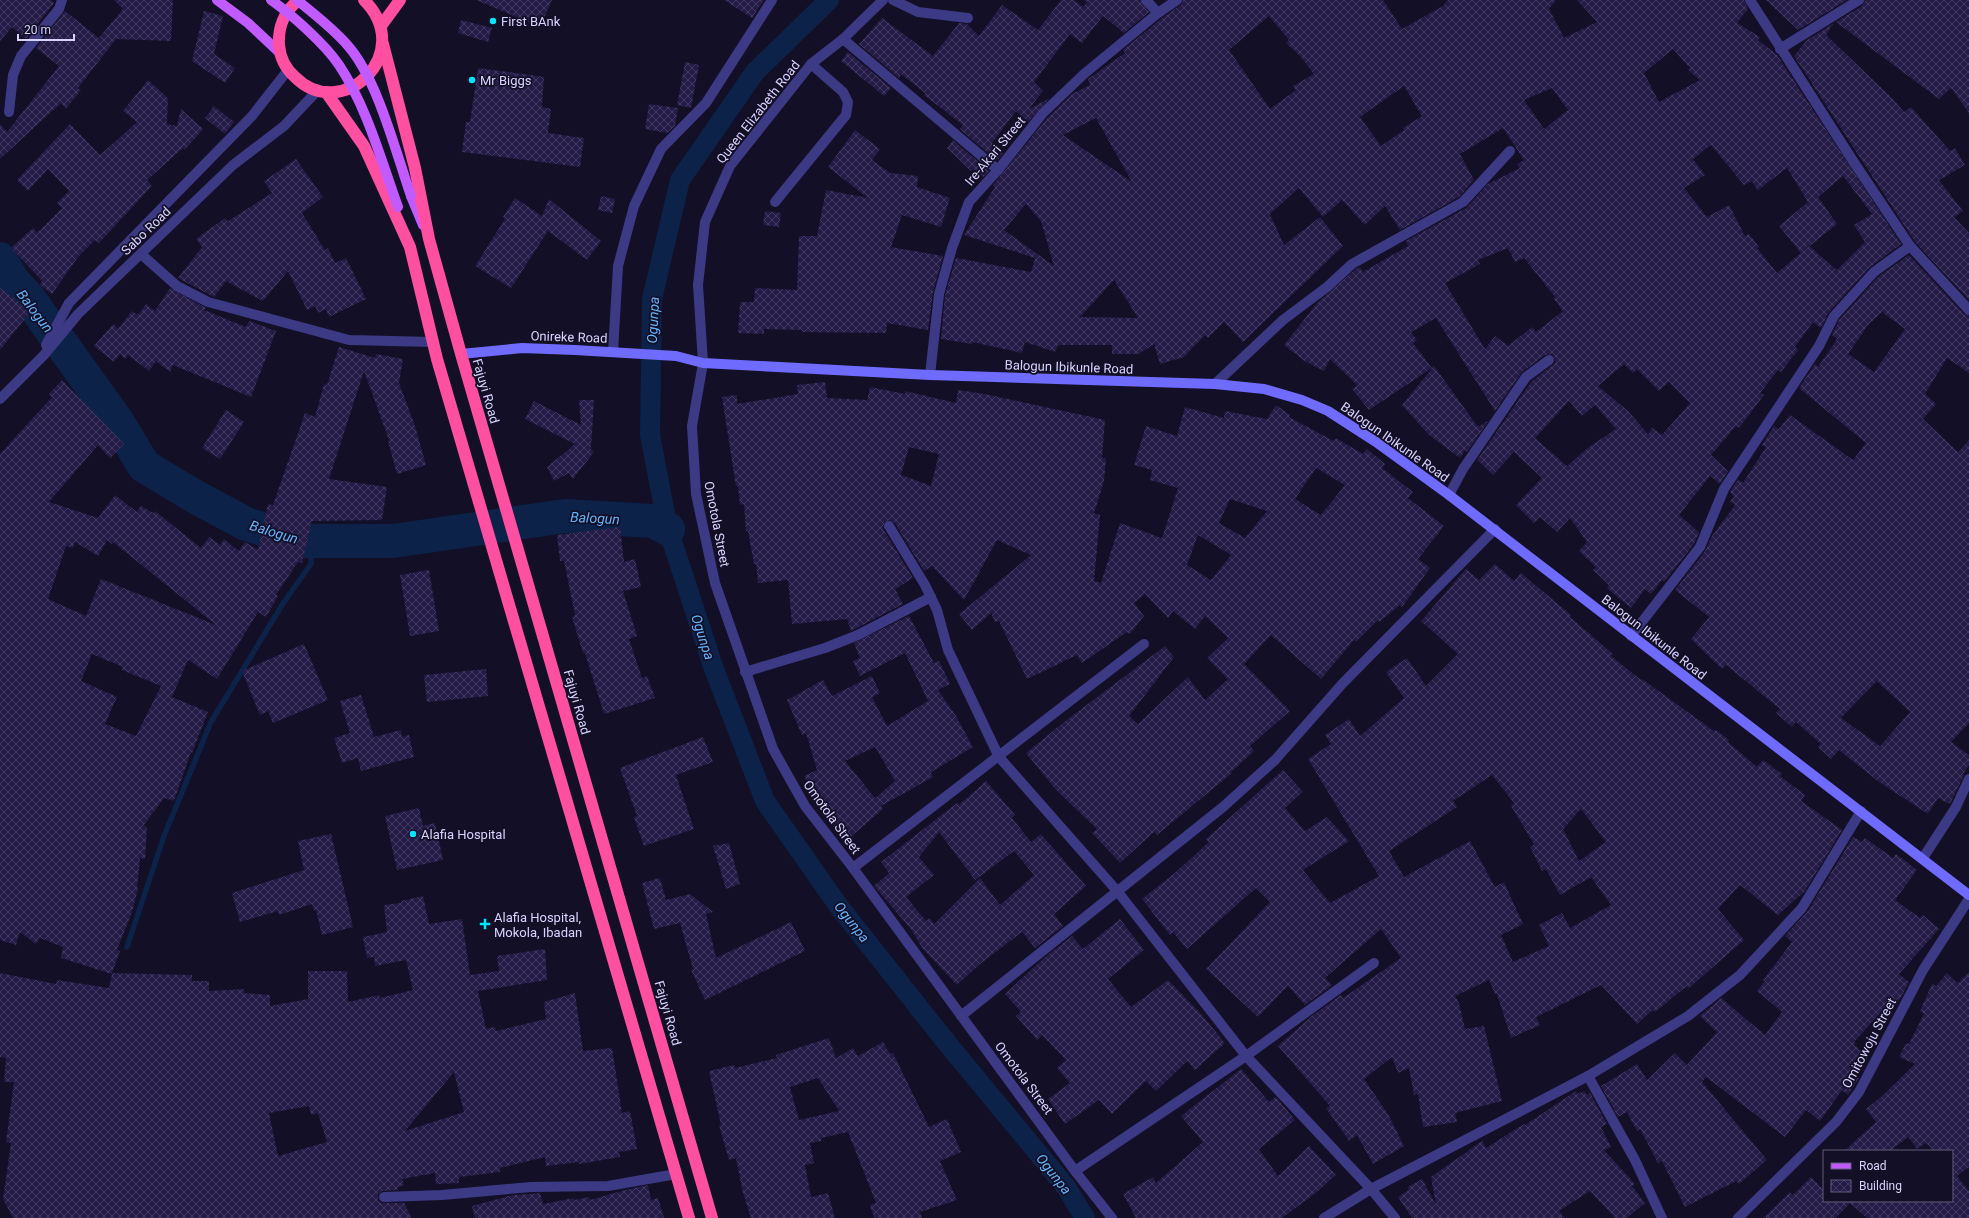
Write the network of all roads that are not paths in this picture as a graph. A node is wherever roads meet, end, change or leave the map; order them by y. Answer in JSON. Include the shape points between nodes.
{"nodes":[{"id":1,"x":62,"y":0,"type":"edge"},
{"id":2,"x":217,"y":0,"type":"edge"},
{"id":3,"x":271,"y":0,"type":"edge"},
{"id":4,"x":298,"y":0,"type":"edge"},
{"id":5,"x":364,"y":0,"type":"edge"},
{"id":6,"x":400,"y":0,"type":"edge"},
{"id":7,"x":772,"y":0,"type":"edge"},
{"id":8,"x":883,"y":0,"type":"edge"},
{"id":9,"x":893,"y":0,"type":"edge"},
{"id":10,"x":1146,"y":0,"type":"edge"},
{"id":11,"x":1177,"y":0,"type":"edge"},
{"id":12,"x":1750,"y":0,"type":"edge"},
{"id":13,"x":1858,"y":0,"type":"edge"},
{"id":14,"x":1158,"y":13,"type":"junction"},
{"id":15,"x":968,"y":18,"type":"dead end"},
{"id":16,"x":381,"y":26,"type":"junction"},
{"id":17,"x":843,"y":39,"type":"junction"},
{"id":18,"x":383,"y":44,"type":"junction"},
{"id":19,"x":1780,"y":49,"type":"junction"},
{"id":20,"x":280,"y":53,"type":"junction"},
{"id":21,"x":811,"y":64,"type":"junction"},
{"id":22,"x":288,"y":70,"type":"junction"},
{"id":23,"x":322,"y":92,"type":"junction"},
{"id":24,"x":9,"y":112,"type":"dead end"},
{"id":25,"x":1510,"y":151,"type":"dead end"},
{"id":26,"x":998,"y":170,"type":"junction"},
{"id":27,"x":775,"y":202,"type":"dead end"},
{"id":28,"x":429,"y":239,"type":"junction"},
{"id":29,"x":410,"y":246,"type":"junction"},
{"id":30,"x":1910,"y":246,"type":"junction"},
{"id":31,"x":141,"y":254,"type":"junction"},
{"id":32,"x":1969,"y":310,"type":"edge"},
{"id":33,"x":433,"y":342,"type":"junction"},
{"id":34,"x":44,"y":351,"type":"junction"},
{"id":35,"x":613,"y":352,"type":"junction"},
{"id":36,"x":461,"y":354,"type":"junction"},
{"id":37,"x":676,"y":356,"type":"joint"},
{"id":38,"x":1549,"y":360,"type":"dead end"},
{"id":39,"x":703,"y":362,"type":"junction"},
{"id":40,"x":930,"y":375,"type":"junction"},
{"id":41,"x":1215,"y":384,"type":"junction"},
{"id":42,"x":0,"y":390,"type":"edge"},
{"id":43,"x":0,"y":399,"type":"edge"},
{"id":44,"x":1449,"y":495,"type":"junction"},
{"id":45,"x":889,"y":526,"type":"dead end"},
{"id":46,"x":1495,"y":529,"type":"junction"},
{"id":47,"x":931,"y":597,"type":"junction"},
{"id":48,"x":1631,"y":636,"type":"junction"},
{"id":49,"x":1144,"y":644,"type":"dead end"},
{"id":50,"x":745,"y":672,"type":"junction"},
{"id":51,"x":1000,"y":757,"type":"junction"},
{"id":52,"x":1969,"y":779,"type":"edge"},
{"id":53,"x":1861,"y":811,"type":"junction"},
{"id":54,"x":1923,"y":858,"type":"junction"},
{"id":55,"x":853,"y":868,"type":"junction"},
{"id":56,"x":1118,"y":892,"type":"junction"},
{"id":57,"x":1969,"y":895,"type":"edge"},
{"id":58,"x":1969,"y":899,"type":"edge"},
{"id":59,"x":1374,"y":963,"type":"dead end"},
{"id":60,"x":961,"y":1016,"type":"junction"},
{"id":61,"x":1246,"y":1056,"type":"junction"},
{"id":62,"x":1588,"y":1076,"type":"junction"},
{"id":63,"x":1075,"y":1171,"type":"junction"},
{"id":64,"x":676,"y":1174,"type":"junction"},
{"id":65,"x":1371,"y":1189,"type":"junction"},
{"id":66,"x":384,"y":1196,"type":"dead end"},
{"id":67,"x":689,"y":1218,"type":"edge"},
{"id":68,"x":712,"y":1218,"type":"edge"},
{"id":69,"x":1112,"y":1218,"type":"edge"},
{"id":70,"x":1324,"y":1218,"type":"edge"},
{"id":71,"x":1395,"y":1218,"type":"edge"},
{"id":72,"x":1662,"y":1218,"type":"edge"},
{"id":73,"x":1738,"y":1218,"type":"edge"}],
"edges":[{"from":1,"to":24,"type":"street","via":[[59,9],[21,56],[13,75]]},
{"from":2,"to":20,"type":"main road","via":[[248,23]]},
{"from":3,"to":29,"type":"main road","bridge":true,"via":[[321,43],[338,64],[354,91],[373,136]]},
{"from":4,"to":20,"type":"highway","via":[[283,18],[278,36]]},
{"from":4,"to":28,"type":"main road","name":"Fajuyi Road","bridge":true,"via":[[350,48],[365,71]]},
{"from":5,"to":16,"type":"highway","via":[[373,9]]},
{"from":6,"to":16,"type":"highway"},
{"from":7,"to":35,"type":"street","via":[[706,103],[661,149],[634,206],[618,266]]},
{"from":8,"to":17,"type":"street","name":"Queen Elizabeth Road"},
{"from":9,"to":15,"type":"street","via":[[918,12]]},
{"from":10,"to":14,"type":"street"},
{"from":11,"to":14,"type":"street","name":"Ire-Akari Street"},
{"from":12,"to":19,"type":"street"},
{"from":13,"to":19,"type":"street"},
{"from":14,"to":26,"type":"street","name":"Ire-Akari Street","via":[[1084,74],[1043,113]]},
{"from":16,"to":18,"type":"highway"},
{"from":17,"to":21,"type":"street","name":"Queen Elizabeth Road"},
{"from":17,"to":26,"type":"street"},
{"from":18,"to":23,"type":"highway","via":[[377,64],[364,80],[346,90]]},
{"from":18,"to":28,"type":"highway","via":[[415,168]]},
{"from":19,"to":30,"type":"street"},
{"from":20,"to":22,"type":"highway"},
{"from":21,"to":27,"type":"street","via":[[843,92],[848,102],[846,116]]},
{"from":21,"to":39,"type":"street","name":"Queen Elizabeth Road","via":[[730,166],[705,222],[698,285]]},
{"from":22,"to":23,"type":"highway","via":[[301,83]]},
{"from":22,"to":34,"type":"street","name":"Sabo Road","via":[[252,116],[69,303]]},
{"from":23,"to":29,"type":"highway","via":[[364,146]]},
{"from":23,"to":31,"type":"street","name":"Sabo Road","via":[[284,126],[233,165]]},
{"from":25,"to":41,"type":"street","via":[[1463,202],[1352,264],[1327,287],[1283,320]]},
{"from":26,"to":40,"type":"street","name":"Ire-Akari Street","via":[[969,202],[952,248],[939,294]]},
{"from":28,"to":36,"type":"highway","name":"Fajuyi Road"},
{"from":29,"to":33,"type":"highway"},
{"from":30,"to":32,"type":"street"},
{"from":30,"to":48,"type":"street","via":[[1874,272],[1834,316],[1819,346],[1724,489],[1700,547]]},
{"from":31,"to":33,"type":"street","via":[[177,286],[208,302],[349,340]]},
{"from":31,"to":34,"type":"street","name":"Sabo Road","via":[[78,314]]},
{"from":33,"to":64,"type":"highway"},
{"from":34,"to":42,"type":"street","name":"Sabo Road"},
{"from":34,"to":43,"type":"street","name":"Sabo Road"},
{"from":35,"to":36,"type":"street","name":"Onireke Road","via":[[522,348]]},
{"from":35,"to":37,"type":"street","name":"Onireke Road"},
{"from":36,"to":68,"type":"highway","name":"Fajuyi Road"},
{"from":37,"to":39,"type":"street","name":"Balogun Ibikunle Road"},
{"from":38,"to":44,"type":"street","via":[[1526,377],[1463,469]]},
{"from":39,"to":40,"type":"street","name":"Balogun Ibikunle Road"},
{"from":39,"to":50,"type":"street","name":"Omotola Street","via":[[692,426],[696,494],[715,583]]},
{"from":40,"to":41,"type":"street","name":"Balogun Ibikunle Road"},
{"from":41,"to":44,"type":"street","name":"Balogun Ibikunle Road","via":[[1264,389],[1328,411]]},
{"from":44,"to":46,"type":"street","name":"Balogun Ibikunle Road"},
{"from":45,"to":47,"type":"street"},
{"from":46,"to":48,"type":"street","name":"Balogun Ibikunle Road"},
{"from":46,"to":56,"type":"street","via":[[1348,678],[1275,760],[1223,807]]},
{"from":47,"to":50,"type":"street","via":[[825,648]]},
{"from":47,"to":51,"type":"street","via":[[938,610],[948,650]]},
{"from":48,"to":53,"type":"street","name":"Balogun Ibikunle Road"},
{"from":49,"to":51,"type":"street"},
{"from":50,"to":55,"type":"street","name":"Omotola Street","via":[[773,749],[805,806]]},
{"from":51,"to":55,"type":"street"},
{"from":51,"to":56,"type":"street"},
{"from":52,"to":54,"type":"street","via":[[1956,807]]},
{"from":53,"to":54,"type":"street","name":"Balogun Ibikunle Road"},
{"from":53,"to":62,"type":"street","via":[[1802,908],[1740,975],[1688,1016]]},
{"from":54,"to":57,"type":"street","name":"Balogun Ibikunle Road"},
{"from":55,"to":60,"type":"street","name":"Omotola Street"},
{"from":56,"to":60,"type":"street"},
{"from":56,"to":61,"type":"street"},
{"from":58,"to":73,"type":"street","name":"Omitowoju Street","via":[[1923,970],[1859,1092],[1836,1122]]},
{"from":59,"to":61,"type":"street"},
{"from":60,"to":63,"type":"street","name":"Omotola Street"},
{"from":61,"to":63,"type":"street"},
{"from":61,"to":65,"type":"street"},
{"from":62,"to":65,"type":"street"},
{"from":62,"to":72,"type":"street","via":[[1635,1160]]},
{"from":63,"to":69,"type":"street","name":"Omotola Street"},
{"from":64,"to":66,"type":"street","via":[[608,1186],[531,1187],[442,1195]]},
{"from":64,"to":67,"type":"highway"},
{"from":65,"to":70,"type":"street"},
{"from":65,"to":71,"type":"street"}]}
